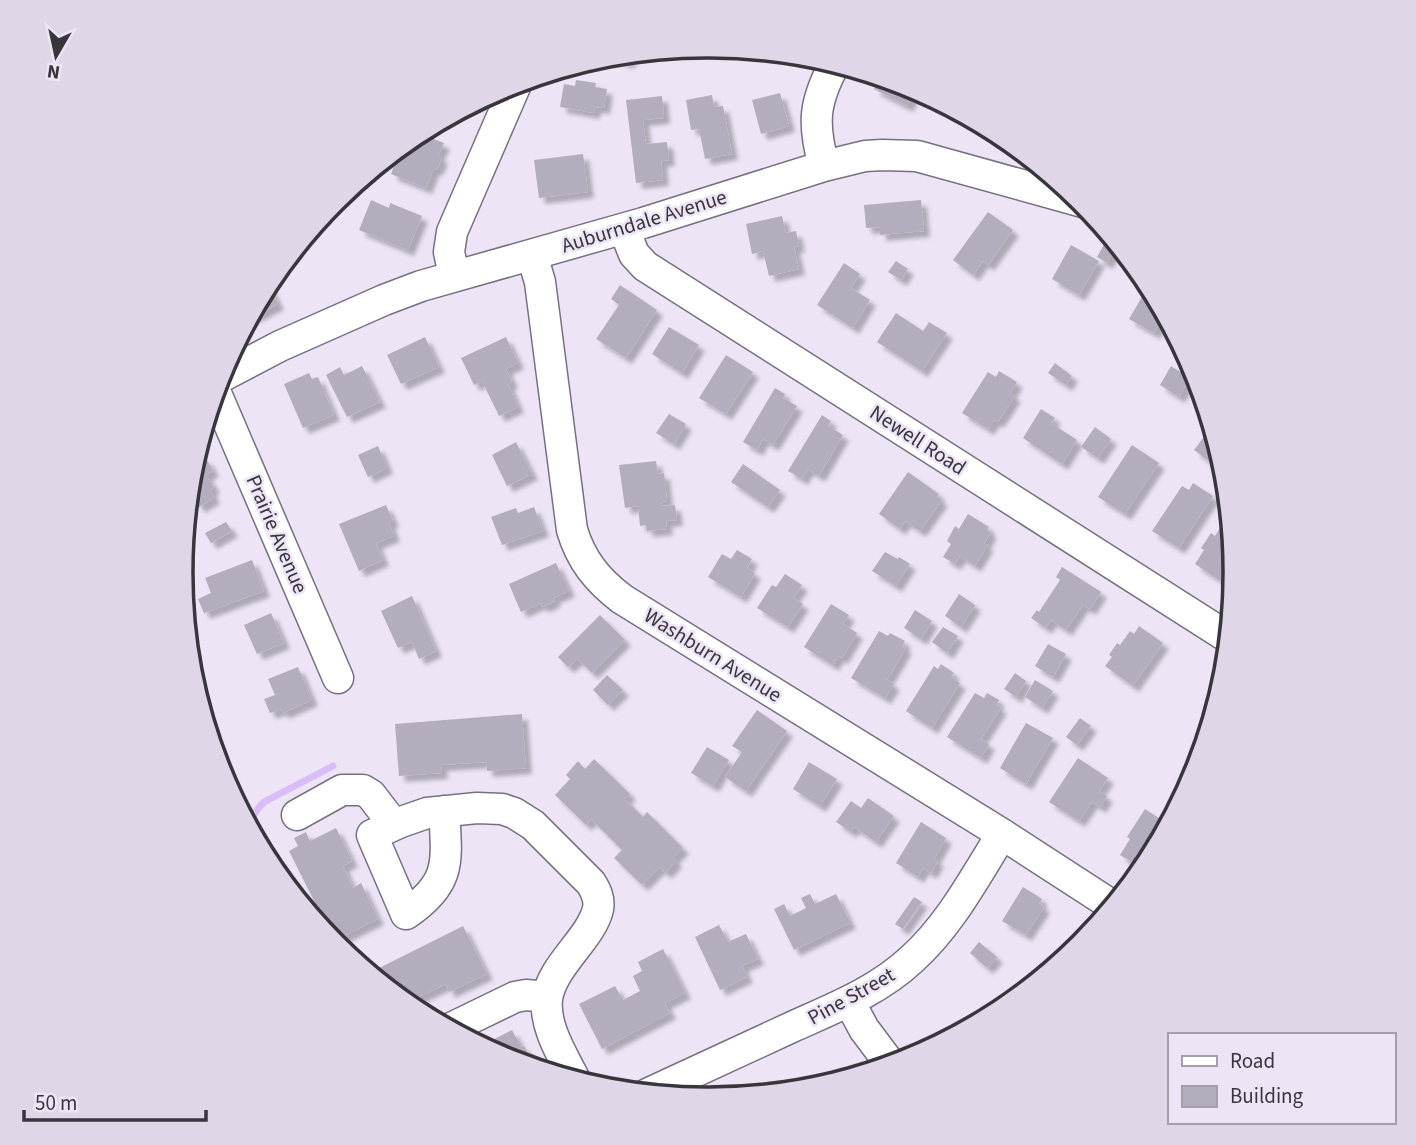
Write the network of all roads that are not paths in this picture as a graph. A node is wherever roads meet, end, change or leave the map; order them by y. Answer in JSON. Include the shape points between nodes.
{"nodes":[{"id":1,"x":831,"y":73,"type":"edge"},
{"id":2,"x":510,"y":97,"type":"edge"},
{"id":3,"x":824,"y":166,"type":"junction"},
{"id":4,"x":1054,"y":192,"type":"edge"},
{"id":5,"x":624,"y":229,"type":"junction"},
{"id":6,"x":533,"y":255,"type":"junction"},
{"id":7,"x":454,"y":276,"type":"junction"},
{"id":8,"x":235,"y":370,"type":"edge"},
{"id":9,"x":221,"y":406,"type":"edge"},
{"id":10,"x":1219,"y":632,"type":"edge"},
{"id":11,"x":338,"y":678,"type":"dead end"},
{"id":12,"x":444,"y":811,"type":"junction"},
{"id":13,"x":297,"y":815,"type":"dead end"},
{"id":14,"x":394,"y":825,"type":"junction"},
{"id":15,"x":1002,"y":834,"type":"junction"},
{"id":16,"x":1104,"y":900,"type":"edge"},
{"id":17,"x":547,"y":997,"type":"junction"},
{"id":18,"x":849,"y":1001,"type":"junction"},
{"id":19,"x":461,"y":1023,"type":"edge"},
{"id":20,"x":884,"y":1056,"type":"edge"},
{"id":21,"x":570,"y":1068,"type":"edge"},
{"id":22,"x":666,"y":1085,"type":"edge"}],
"edges":[{"from":1,"to":3,"type":"street","via":[[816,118]]},
{"from":2,"to":7,"type":"street","via":[[452,232],[449,249]]},
{"from":3,"to":4,"type":"street","name":"Auburndale Avenue","via":[[865,156],[917,156]]},
{"from":3,"to":5,"type":"street","name":"Auburndale Avenue"},
{"from":5,"to":6,"type":"street","name":"Auburndale Avenue"},
{"from":5,"to":10,"type":"street","name":"Newell Road","via":[[634,254],[652,271]]},
{"from":6,"to":7,"type":"street","name":"Auburndale Avenue"},
{"from":6,"to":15,"type":"street","name":"Washburn Avenue","via":[[570,522],[593,573],[622,599]]},
{"from":7,"to":8,"type":"street","name":"Auburndale Avenue","via":[[384,300]]},
{"from":9,"to":11,"type":"street","name":"Prairie Avenue"},
{"from":12,"to":14,"type":"street"},
{"from":12,"to":14,"type":"street","via":[[444,873],[433,892],[406,914],[372,835]]},
{"from":12,"to":17,"type":"street","via":[[489,807],[514,813],[533,825],[596,891],[595,916],[556,974]]},
{"from":13,"to":14,"type":"street","via":[[342,790],[363,790]]},
{"from":15,"to":16,"type":"street","name":"Washburn Avenue"},
{"from":15,"to":18,"type":"street","name":"Pine Street","via":[[925,947],[898,971]]},
{"from":17,"to":19,"type":"street","via":[[515,997]]},
{"from":17,"to":21,"type":"street","via":[[553,1033]]},
{"from":18,"to":20,"type":"street"},
{"from":18,"to":22,"type":"street","name":"Pine Street"}]}
